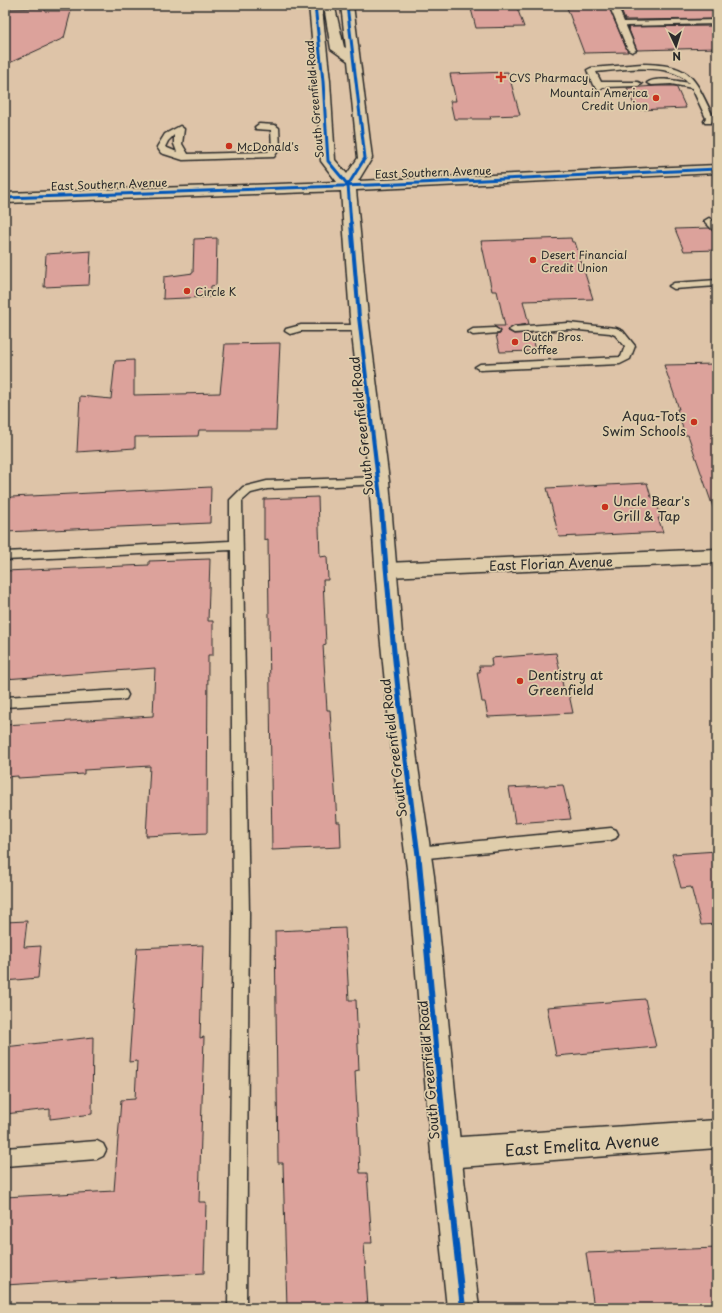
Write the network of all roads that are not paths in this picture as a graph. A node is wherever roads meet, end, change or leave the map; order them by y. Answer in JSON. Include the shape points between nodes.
{"nodes":[{"id":1,"x":315,"y":5,"type":"edge"},
{"id":2,"x":324,"y":5,"type":"edge"},
{"id":3,"x":347,"y":5,"type":"edge"},
{"id":4,"x":613,"y":5,"type":"edge"},
{"id":5,"x":717,"y":22,"type":"edge"},
{"id":6,"x":620,"y":24,"type":"junction"},
{"id":7,"x":632,"y":50,"type":"dead end"},
{"id":8,"x":354,"y":59,"type":"junction"},
{"id":9,"x":636,"y":80,"type":"dead end"},
{"id":10,"x":650,"y":80,"type":"dead end"},
{"id":11,"x":692,"y":83,"type":"junction"},
{"id":12,"x":708,"y":121,"type":"dead end"},
{"id":13,"x":259,"y":126,"type":"dead end"},
{"id":14,"x":186,"y":157,"type":"junction"},
{"id":15,"x":717,"y":169,"type":"edge"},
{"id":16,"x":348,"y":185,"type":"junction"},
{"id":17,"x":5,"y":198,"type":"edge"},
{"id":18,"x":717,"y":283,"type":"edge"},
{"id":19,"x":674,"y":286,"type":"dead end"},
{"id":20,"x":361,"y":328,"type":"junction"},
{"id":21,"x":514,"y":330,"type":"dead end"},
{"id":22,"x":290,"y":331,"type":"dead end"},
{"id":23,"x":495,"y":331,"type":"dead end"},
{"id":24,"x":473,"y":332,"type":"dead end"},
{"id":25,"x":480,"y":366,"type":"dead end"},
{"id":26,"x":379,"y":481,"type":"junction"},
{"id":27,"x":237,"y":545,"type":"junction"},
{"id":28,"x":5,"y":556,"type":"edge"},
{"id":29,"x":717,"y":556,"type":"edge"},
{"id":30,"x":386,"y":570,"type":"junction"},
{"id":31,"x":121,"y":695,"type":"dead end"},
{"id":32,"x":5,"y":702,"type":"edge"},
{"id":33,"x":611,"y":834,"type":"dead end"},
{"id":34,"x":417,"y":853,"type":"junction"},
{"id":35,"x":717,"y":1134,"type":"edge"},
{"id":36,"x":97,"y":1150,"type":"dead end"},
{"id":37,"x":446,"y":1153,"type":"junction"},
{"id":38,"x":5,"y":1157,"type":"edge"},
{"id":39,"x":238,"y":1308,"type":"edge"},
{"id":40,"x":463,"y":1308,"type":"edge"}],
"edges":[{"from":1,"to":16,"type":"main road","name":"South Greenfield Road","via":[[328,161]]},
{"from":2,"to":8,"type":"main road","via":[[331,11],[338,49]]},
{"from":3,"to":8,"type":"main road"},
{"from":4,"to":6,"type":"lane"},
{"from":5,"to":6,"type":"lane"},
{"from":6,"to":7,"type":"lane"},
{"from":8,"to":16,"type":"main road","via":[[365,158]]},
{"from":9,"to":11,"type":"lane","via":[[597,83],[591,70],[659,67],[683,73]]},
{"from":10,"to":11,"type":"lane"},
{"from":11,"to":12,"type":"lane","via":[[710,118]]},
{"from":13,"to":14,"type":"lane","via":[[274,128],[276,148],[270,155]]},
{"from":14,"to":14,"type":"lane","via":[[164,152],[161,147],[162,141],[168,133],[180,129],[177,134],[179,147]]},
{"from":15,"to":16,"type":"main road","name":"East Southern Avenue"},
{"from":16,"to":17,"type":"main road","name":"East Southern Avenue"},
{"from":16,"to":20,"type":"main road","name":"South Greenfield Road"},
{"from":18,"to":19,"type":"lane"},
{"from":20,"to":22,"type":"lane","via":[[301,328]]},
{"from":20,"to":26,"type":"main road","name":"South Greenfield Road"},
{"from":21,"to":25,"type":"lane","via":[[568,326],[612,330],[619,333],[630,346],[625,360],[620,361]]},
{"from":23,"to":24,"type":"lane"},
{"from":26,"to":27,"type":"lane","via":[[267,485],[247,490],[236,500]]},
{"from":26,"to":30,"type":"main road","name":"South Greenfield Road"},
{"from":27,"to":28,"type":"lane"},
{"from":27,"to":39,"type":"lane","via":[[241,914]]},
{"from":29,"to":30,"type":"main road","name":"East Florian Avenue"},
{"from":30,"to":34,"type":"main road","name":"South Greenfield Road","via":[[403,744]]},
{"from":31,"to":32,"type":"lane"},
{"from":33,"to":34,"type":"lane"},
{"from":34,"to":37,"type":"main road","name":"South Greenfield Road"},
{"from":35,"to":37,"type":"main road","name":"East Emelita Avenue"},
{"from":36,"to":38,"type":"lane"},
{"from":37,"to":40,"type":"main road","name":"South Greenfield Road"}]}
